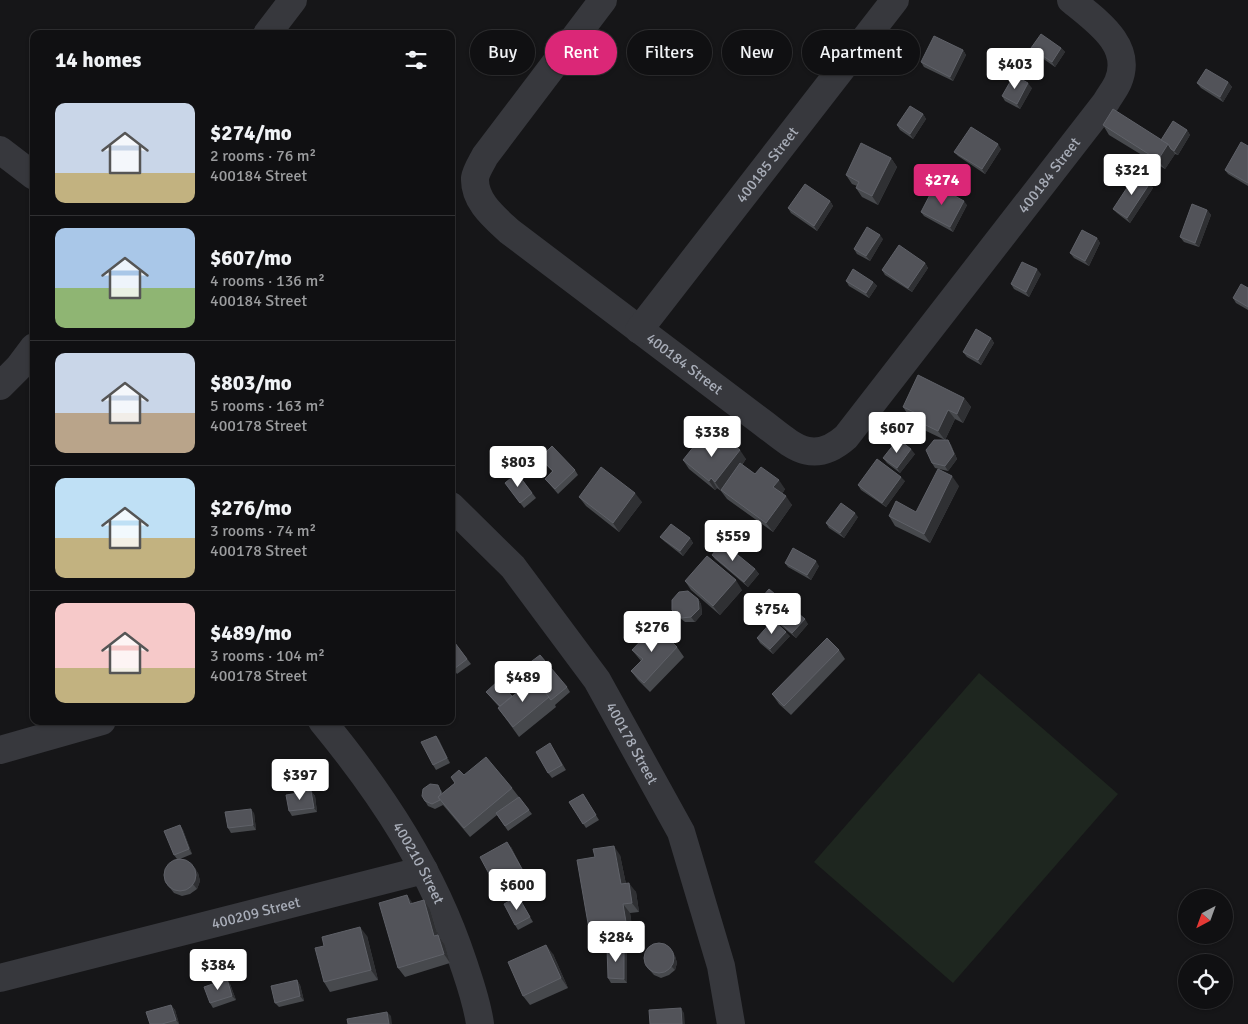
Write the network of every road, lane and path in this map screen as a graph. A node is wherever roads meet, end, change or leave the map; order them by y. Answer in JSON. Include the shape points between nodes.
{"nodes":[{"id":1,"x":293,"y":0,"type":"edge"},
{"id":2,"x":603,"y":0,"type":"edge"},
{"id":3,"x":895,"y":0,"type":"edge"},
{"id":4,"x":1071,"y":0,"type":"edge"},
{"id":5,"x":270,"y":30,"type":"edge"},
{"id":6,"x":0,"y":150,"type":"edge"},
{"id":7,"x":30,"y":173,"type":"edge"},
{"id":8,"x":639,"y":330,"type":"junction"},
{"id":9,"x":30,"y":352,"type":"edge"},
{"id":10,"x":0,"y":386,"type":"edge"},
{"id":11,"x":455,"y":510,"type":"edge"},
{"id":12,"x":88,"y":725,"type":"edge"},
{"id":13,"x":325,"y":725,"type":"edge"},
{"id":14,"x":0,"y":750,"type":"edge"},
{"id":15,"x":424,"y":870,"type":"junction"},
{"id":16,"x":0,"y":978,"type":"edge"},
{"id":17,"x":480,"y":1024,"type":"edge"},
{"id":18,"x":731,"y":1024,"type":"edge"}],
"edges":[{"from":1,"to":5,"type":"street"},
{"from":2,"to":8,"type":"street","name":"400184 Street","via":[[485,156],[475,177],[479,196],[487,210],[502,224]]},
{"from":3,"to":8,"type":"street","name":"400185 Street"},
{"from":4,"to":8,"type":"street","name":"400184 Street","via":[[1110,33],[1120,51],[1122,68],[1119,81],[846,437],[835,446],[809,452],[793,445]]},
{"from":6,"to":7,"type":"street"},
{"from":9,"to":10,"type":"street"},
{"from":11,"to":18,"type":"street","name":"400178 Street","via":[[513,567],[597,680],[681,832],[721,966]]},
{"from":12,"to":14,"type":"street"},
{"from":13,"to":15,"type":"street","name":"400210 Street","via":[[400,825]]},
{"from":15,"to":16,"type":"street","name":"400209 Street"},
{"from":15,"to":17,"type":"street","name":"400210 Street","via":[[455,936]]}]}
